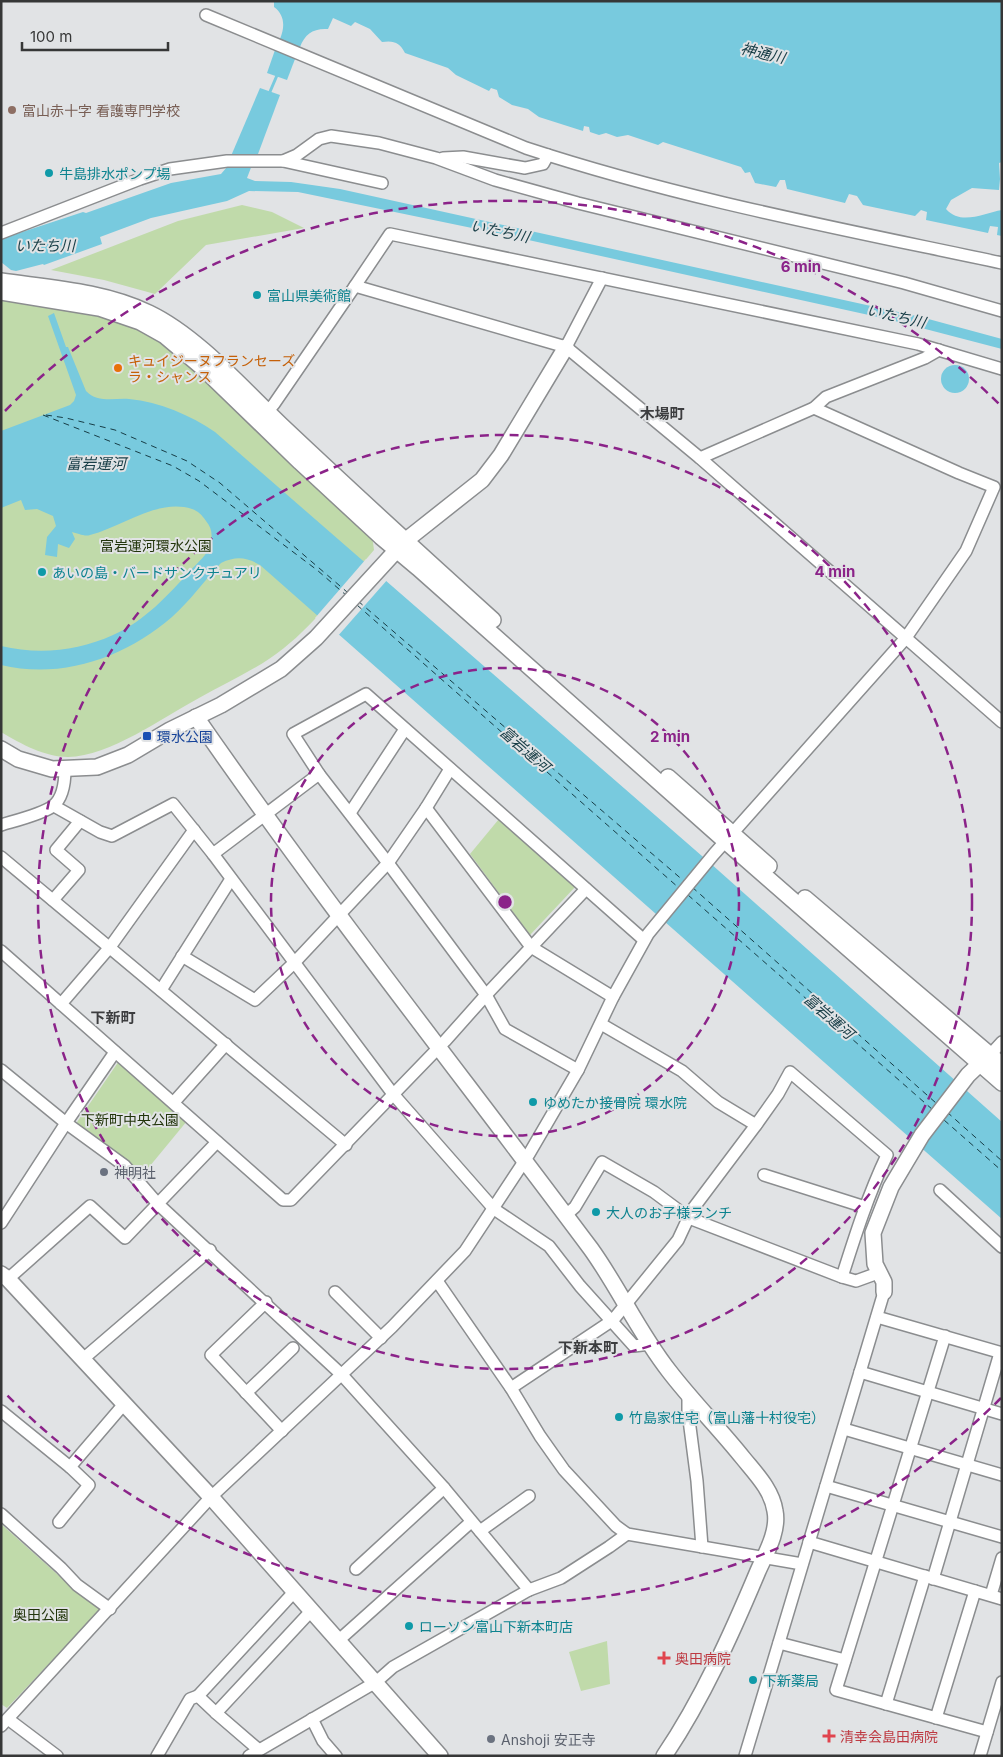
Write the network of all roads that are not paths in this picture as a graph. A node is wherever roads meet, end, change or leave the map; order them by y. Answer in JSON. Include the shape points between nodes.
{"nodes":[{"id":1,"x":206,"y":15,"type":"dead end"},
{"id":2,"x":548,"y":155,"type":"junction"},
{"id":3,"x":436,"y":158,"type":"junction"},
{"id":4,"x":282,"y":160,"type":"junction"},
{"id":5,"x":382,"y":183,"type":"dead end"},
{"id":6,"x":1,"y":233,"type":"edge"},
{"id":7,"x":1002,"y":263,"type":"edge"},
{"id":8,"x":602,"y":278,"type":"junction"},
{"id":9,"x":1,"y":281,"type":"edge"},
{"id":10,"x":355,"y":286,"type":"junction"},
{"id":11,"x":1,"y":292,"type":"edge"},
{"id":12,"x":1002,"y":311,"type":"edge"},
{"id":13,"x":566,"y":347,"type":"junction"},
{"id":14,"x":940,"y":350,"type":"junction"},
{"id":15,"x":1002,"y":369,"type":"edge"},
{"id":16,"x":814,"y":408,"type":"junction"},
{"id":17,"x":264,"y":417,"type":"junction"},
{"id":18,"x":700,"y":458,"type":"junction"},
{"id":19,"x":400,"y":545,"type":"junction"},
{"id":20,"x":905,"y":639,"type":"junction"},
{"id":21,"x":196,"y":717,"type":"junction"},
{"id":22,"x":1002,"y":722,"type":"edge"},
{"id":23,"x":405,"y":729,"type":"junction"},
{"id":24,"x":1,"y":749,"type":"edge"},
{"id":25,"x":65,"y":769,"type":"junction"},
{"id":26,"x":450,"y":769,"type":"junction"},
{"id":27,"x":319,"y":774,"type":"junction"},
{"id":28,"x":54,"y":806,"type":"junction"},
{"id":29,"x":426,"y":808,"type":"junction"},
{"id":30,"x":350,"y":813,"type":"junction"},
{"id":31,"x":265,"y":814,"type":"junction"},
{"id":32,"x":80,"y":821,"type":"junction"},
{"id":33,"x":1,"y":825,"type":"edge"},
{"id":34,"x":194,"y":830,"type":"junction"},
{"id":35,"x":729,"y":837,"type":"junction"},
{"id":36,"x":213,"y":854,"type":"junction"},
{"id":37,"x":1,"y":857,"type":"edge"},
{"id":38,"x":388,"y":863,"type":"junction"},
{"id":39,"x":231,"y":879,"type":"junction"},
{"id":40,"x":586,"y":889,"type":"junction"},
{"id":41,"x":54,"y":900,"type":"junction"},
{"id":42,"x":340,"y":915,"type":"junction"},
{"id":43,"x":644,"y":940,"type":"junction"},
{"id":44,"x":110,"y":947,"type":"junction"},
{"id":45,"x":531,"y":947,"type":"junction"},
{"id":46,"x":1,"y":951,"type":"edge"},
{"id":47,"x":182,"y":956,"type":"junction"},
{"id":48,"x":294,"y":962,"type":"junction"},
{"id":49,"x":161,"y":990,"type":"junction"},
{"id":50,"x":486,"y":995,"type":"junction"},
{"id":51,"x":613,"y":997,"type":"junction"},
{"id":52,"x":61,"y":1004,"type":"junction"},
{"id":53,"x":601,"y":1024,"type":"junction"},
{"id":54,"x":1002,"y":1042,"type":"edge"},
{"id":55,"x":226,"y":1044,"type":"junction"},
{"id":56,"x":439,"y":1047,"type":"junction"},
{"id":57,"x":115,"y":1052,"type":"junction"},
{"id":58,"x":985,"y":1059,"type":"junction"},
{"id":59,"x":1002,"y":1065,"type":"edge"},
{"id":60,"x":578,"y":1070,"type":"junction"},
{"id":61,"x":2,"y":1071,"type":"edge"},
{"id":62,"x":1002,"y":1083,"type":"edge"},
{"id":63,"x":392,"y":1094,"type":"junction"},
{"id":64,"x":174,"y":1102,"type":"junction"},
{"id":65,"x":66,"y":1123,"type":"junction"},
{"id":66,"x":756,"y":1125,"type":"junction"},
{"id":67,"x":217,"y":1142,"type":"junction"},
{"id":68,"x":346,"y":1145,"type":"junction"},
{"id":69,"x":524,"y":1161,"type":"junction"},
{"id":70,"x":764,"y":1175,"type":"dead end"},
{"id":71,"x":940,"y":1190,"type":"dead end"},
{"id":72,"x":158,"y":1204,"type":"junction"},
{"id":73,"x":865,"y":1207,"type":"junction"},
{"id":74,"x":494,"y":1209,"type":"junction"},
{"id":75,"x":565,"y":1216,"type":"junction"},
{"id":76,"x":688,"y":1218,"type":"junction"},
{"id":77,"x":1,"y":1223,"type":"edge"},
{"id":78,"x":1002,"y":1247,"type":"edge"},
{"id":79,"x":210,"y":1250,"type":"junction"},
{"id":80,"x":878,"y":1273,"type":"junction"},
{"id":81,"x":5,"y":1277,"type":"edge"},
{"id":82,"x":842,"y":1277,"type":"junction"},
{"id":83,"x":438,"y":1281,"type":"junction"},
{"id":84,"x":335,"y":1292,"type":"dead end"},
{"id":85,"x":884,"y":1292,"type":"joint"},
{"id":86,"x":266,"y":1302,"type":"junction"},
{"id":87,"x":626,"y":1306,"type":"junction"},
{"id":88,"x":877,"y":1317,"type":"junction"},
{"id":89,"x":612,"y":1320,"type":"junction"},
{"id":90,"x":945,"y":1336,"type":"junction"},
{"id":91,"x":381,"y":1338,"type":"junction"},
{"id":92,"x":650,"y":1344,"type":"junction"},
{"id":93,"x":293,"y":1348,"type":"dead end"},
{"id":94,"x":1001,"y":1353,"type":"edge"},
{"id":95,"x":83,"y":1359,"type":"junction"},
{"id":96,"x":860,"y":1372,"type":"junction"},
{"id":97,"x":342,"y":1375,"type":"junction"},
{"id":98,"x":511,"y":1388,"type":"junction"},
{"id":99,"x":928,"y":1392,"type":"junction"},
{"id":100,"x":246,"y":1393,"type":"junction"},
{"id":101,"x":688,"y":1395,"type":"junction"},
{"id":102,"x":124,"y":1404,"type":"junction"},
{"id":103,"x":984,"y":1409,"type":"junction"},
{"id":104,"x":1,"y":1411,"type":"edge"},
{"id":105,"x":1002,"y":1414,"type":"edge"},
{"id":106,"x":844,"y":1429,"type":"junction"},
{"id":107,"x":282,"y":1430,"type":"junction"},
{"id":108,"x":910,"y":1448,"type":"junction"},
{"id":109,"x":967,"y":1465,"type":"junction"},
{"id":110,"x":70,"y":1467,"type":"junction"},
{"id":111,"x":1002,"y":1475,"type":"edge"},
{"id":112,"x":826,"y":1486,"type":"junction"},
{"id":113,"x":444,"y":1488,"type":"junction"},
{"id":114,"x":529,"y":1496,"type":"dead end"},
{"id":115,"x":211,"y":1497,"type":"junction"},
{"id":116,"x":893,"y":1505,"type":"junction"},
{"id":117,"x":1,"y":1514,"type":"edge"},
{"id":118,"x":59,"y":1522,"type":"dead end"},
{"id":119,"x":471,"y":1522,"type":"junction"},
{"id":120,"x":950,"y":1522,"type":"junction"},
{"id":121,"x":480,"y":1531,"type":"junction"},
{"id":122,"x":626,"y":1534,"type":"junction"},
{"id":123,"x":1002,"y":1537,"type":"edge"},
{"id":124,"x":809,"y":1542,"type":"junction"},
{"id":125,"x":702,"y":1547,"type":"junction"},
{"id":126,"x":764,"y":1557,"type":"junction"},
{"id":127,"x":1002,"y":1558,"type":"edge"},
{"id":128,"x":876,"y":1562,"type":"junction"},
{"id":129,"x":802,"y":1564,"type":"junction"},
{"id":130,"x":356,"y":1569,"type":"dead end"},
{"id":131,"x":929,"y":1577,"type":"junction"},
{"id":132,"x":295,"y":1590,"type":"junction"},
{"id":133,"x":529,"y":1590,"type":"junction"},
{"id":134,"x":974,"y":1590,"type":"junction"},
{"id":135,"x":996,"y":1597,"type":"edge"},
{"id":136,"x":110,"y":1609,"type":"junction"},
{"id":137,"x":312,"y":1610,"type":"junction"},
{"id":138,"x":339,"y":1640,"type":"junction"},
{"id":139,"x":779,"y":1643,"type":"junction"},
{"id":140,"x":845,"y":1660,"type":"junction"},
{"id":141,"x":376,"y":1682,"type":"junction"},
{"id":142,"x":1002,"y":1682,"type":"edge"},
{"id":143,"x":198,"y":1696,"type":"junction"},
{"id":144,"x":886,"y":1704,"type":"junction"},
{"id":145,"x":216,"y":1713,"type":"junction"},
{"id":146,"x":936,"y":1718,"type":"junction"},
{"id":147,"x":5,"y":1719,"type":"edge"},
{"id":148,"x":312,"y":1719,"type":"junction"},
{"id":149,"x":987,"y":1732,"type":"junction"},
{"id":150,"x":254,"y":1753,"type":"edge"},
{"id":151,"x":57,"y":1756,"type":"edge"},
{"id":152,"x":158,"y":1756,"type":"edge"},
{"id":153,"x":336,"y":1756,"type":"edge"},
{"id":154,"x":440,"y":1756,"type":"edge"},
{"id":155,"x":664,"y":1756,"type":"edge"},
{"id":156,"x":745,"y":1756,"type":"edge"},
{"id":157,"x":980,"y":1756,"type":"edge"}],
"edges":[{"from":1,"to":2,"type":"street"},
{"from":2,"to":3,"type":"street","via":[[543,164],[525,168],[463,157]]},
{"from":2,"to":7,"type":"street","via":[[690,196]]},
{"from":3,"to":4,"type":"street","via":[[379,143],[331,136],[319,139],[297,155]]},
{"from":3,"to":12,"type":"street","via":[[495,180],[578,203],[904,283]]},
{"from":4,"to":5,"type":"street"},
{"from":4,"to":6,"type":"street","via":[[227,161],[170,169]]},
{"from":8,"to":10,"type":"street","via":[[390,234]]},
{"from":8,"to":13,"type":"street"},
{"from":8,"to":14,"type":"street"},
{"from":9,"to":17,"type":"street","via":[[81,292],[149,313],[202,350]]},
{"from":10,"to":13,"type":"street"},
{"from":10,"to":17,"type":"street"},
{"from":11,"to":17,"type":"street","via":[[99,308],[140,322],[165,336]]},
{"from":13,"to":18,"type":"street"},
{"from":13,"to":19,"type":"street","via":[[491,470]]},
{"from":14,"to":15,"type":"street"},
{"from":14,"to":16,"type":"street","via":[[826,397]]},
{"from":16,"to":18,"type":"street"},
{"from":16,"to":20,"type":"street","via":[[994,487],[966,551]]},
{"from":17,"to":19,"type":"street"},
{"from":18,"to":20,"type":"street"},
{"from":19,"to":21,"type":"street","via":[[316,638],[281,669]]},
{"from":19,"to":35,"type":"street","via":[[554,676]]},
{"from":20,"to":22,"type":"street"},
{"from":20,"to":35,"type":"street"},
{"from":21,"to":25,"type":"street","via":[[128,755],[97,767]]},
{"from":21,"to":31,"type":"street"},
{"from":23,"to":26,"type":"street"},
{"from":23,"to":27,"type":"street","via":[[366,694],[293,734]]},
{"from":23,"to":30,"type":"street"},
{"from":24,"to":25,"type":"street","via":[[35,765]]},
{"from":25,"to":28,"type":"street","via":[[65,780]]},
{"from":26,"to":29,"type":"street"},
{"from":26,"to":40,"type":"street"},
{"from":27,"to":30,"type":"street"},
{"from":27,"to":31,"type":"street"},
{"from":28,"to":32,"type":"street"},
{"from":28,"to":33,"type":"street"},
{"from":29,"to":38,"type":"street"},
{"from":29,"to":45,"type":"street"},
{"from":30,"to":38,"type":"street"},
{"from":31,"to":36,"type":"street"},
{"from":31,"to":42,"type":"street"},
{"from":32,"to":34,"type":"street","via":[[112,836],[174,804]]},
{"from":32,"to":41,"type":"street","via":[[56,850],[79,870]]},
{"from":34,"to":36,"type":"street"},
{"from":34,"to":44,"type":"street"},
{"from":35,"to":43,"type":"street"},
{"from":35,"to":58,"type":"street","via":[[787,882]]},
{"from":36,"to":39,"type":"street"},
{"from":37,"to":41,"type":"street"},
{"from":38,"to":42,"type":"street"},
{"from":38,"to":50,"type":"street"},
{"from":39,"to":47,"type":"street"},
{"from":39,"to":48,"type":"street"},
{"from":40,"to":43,"type":"street"},
{"from":40,"to":45,"type":"street"},
{"from":41,"to":44,"type":"street"},
{"from":42,"to":48,"type":"street"},
{"from":42,"to":56,"type":"street"},
{"from":43,"to":51,"type":"street"},
{"from":44,"to":49,"type":"street"},
{"from":44,"to":52,"type":"street"},
{"from":45,"to":50,"type":"street"},
{"from":45,"to":51,"type":"street"},
{"from":46,"to":52,"type":"street"},
{"from":47,"to":48,"type":"street","via":[[255,1000]]},
{"from":47,"to":49,"type":"street"},
{"from":48,"to":63,"type":"street"},
{"from":49,"to":55,"type":"street"},
{"from":50,"to":56,"type":"street"},
{"from":50,"to":60,"type":"street","via":[[505,1029]]},
{"from":51,"to":53,"type":"street"},
{"from":52,"to":57,"type":"street"},
{"from":53,"to":60,"type":"street"},
{"from":53,"to":66,"type":"street","via":[[682,1071],[718,1102]]},
{"from":54,"to":58,"type":"street"},
{"from":55,"to":64,"type":"street"},
{"from":55,"to":68,"type":"street"},
{"from":56,"to":63,"type":"street"},
{"from":56,"to":69,"type":"street"},
{"from":57,"to":64,"type":"street"},
{"from":57,"to":65,"type":"street"},
{"from":58,"to":59,"type":"street"},
{"from":58,"to":62,"type":"street"},
{"from":58,"to":80,"type":"street","via":[[968,1075],[901,1168],[873,1233]]},
{"from":60,"to":69,"type":"street"},
{"from":61,"to":65,"type":"street"},
{"from":63,"to":68,"type":"street"},
{"from":63,"to":74,"type":"street"},
{"from":64,"to":67,"type":"street"},
{"from":65,"to":72,"type":"street","via":[[125,1166]]},
{"from":65,"to":77,"type":"street"},
{"from":66,"to":73,"type":"street","via":[[790,1072],[887,1156]]},
{"from":66,"to":76,"type":"street"},
{"from":67,"to":68,"type":"street","via":[[283,1200],[291,1200]]},
{"from":67,"to":72,"type":"street"},
{"from":69,"to":74,"type":"street"},
{"from":69,"to":75,"type":"street"},
{"from":70,"to":73,"type":"street"},
{"from":71,"to":78,"type":"street"},
{"from":72,"to":79,"type":"street"},
{"from":72,"to":81,"type":"street","via":[[125,1238],[90,1206]]},
{"from":73,"to":82,"type":"street"},
{"from":74,"to":83,"type":"street","via":[[465,1252]]},
{"from":74,"to":89,"type":"street","via":[[549,1246]]},
{"from":75,"to":76,"type":"street","via":[[575,1207],[602,1162],[654,1192]]},
{"from":75,"to":87,"type":"street","via":[[594,1253]]},
{"from":76,"to":82,"type":"street"},
{"from":76,"to":87,"type":"street","via":[[678,1240]]},
{"from":79,"to":86,"type":"street"},
{"from":79,"to":95,"type":"street"},
{"from":80,"to":82,"type":"street","via":[[856,1281]]},
{"from":80,"to":85,"type":"street","via":[[884,1282]]},
{"from":81,"to":95,"type":"street"},
{"from":83,"to":91,"type":"street"},
{"from":83,"to":98,"type":"street"},
{"from":84,"to":91,"type":"street"},
{"from":85,"to":88,"type":"street"},
{"from":86,"to":97,"type":"street"},
{"from":86,"to":100,"type":"street","via":[[211,1355]]},
{"from":87,"to":89,"type":"street"},
{"from":87,"to":92,"type":"street"},
{"from":88,"to":90,"type":"street"},
{"from":88,"to":96,"type":"street"},
{"from":89,"to":92,"type":"street","via":[[634,1346]]},
{"from":89,"to":98,"type":"street"},
{"from":90,"to":94,"type":"street"},
{"from":90,"to":99,"type":"street"},
{"from":91,"to":97,"type":"street"},
{"from":92,"to":101,"type":"street"},
{"from":93,"to":100,"type":"street"},
{"from":94,"to":103,"type":"street"},
{"from":95,"to":102,"type":"street"},
{"from":96,"to":99,"type":"street"},
{"from":96,"to":106,"type":"street"},
{"from":97,"to":107,"type":"street"},
{"from":97,"to":113,"type":"street"},
{"from":98,"to":122,"type":"street","via":[[564,1470]]},
{"from":99,"to":103,"type":"street"},
{"from":99,"to":108,"type":"street"},
{"from":100,"to":107,"type":"street"},
{"from":101,"to":125,"type":"street"},
{"from":101,"to":126,"type":"street","via":[[727,1438],[770,1494],[776,1512],[775,1528]]},
{"from":102,"to":110,"type":"street"},
{"from":102,"to":115,"type":"street"},
{"from":103,"to":105,"type":"street"},
{"from":103,"to":109,"type":"street"},
{"from":104,"to":110,"type":"street"},
{"from":106,"to":108,"type":"street"},
{"from":106,"to":112,"type":"street"},
{"from":107,"to":115,"type":"street"},
{"from":108,"to":109,"type":"street"},
{"from":108,"to":116,"type":"street"},
{"from":109,"to":111,"type":"street"},
{"from":109,"to":120,"type":"street"},
{"from":110,"to":118,"type":"street","via":[[89,1485]]},
{"from":112,"to":116,"type":"street"},
{"from":112,"to":124,"type":"street"},
{"from":113,"to":119,"type":"street"},
{"from":113,"to":130,"type":"street"},
{"from":114,"to":121,"type":"street"},
{"from":115,"to":132,"type":"street"},
{"from":115,"to":136,"type":"street"},
{"from":116,"to":120,"type":"street"},
{"from":116,"to":128,"type":"street"},
{"from":117,"to":136,"type":"street","via":[[77,1585]]},
{"from":119,"to":121,"type":"street"},
{"from":119,"to":138,"type":"street"},
{"from":120,"to":123,"type":"street"},
{"from":120,"to":131,"type":"street"},
{"from":121,"to":133,"type":"street"},
{"from":122,"to":125,"type":"street"},
{"from":122,"to":133,"type":"street","via":[[562,1578]]},
{"from":124,"to":128,"type":"street"},
{"from":124,"to":129,"type":"street"},
{"from":125,"to":126,"type":"street"},
{"from":126,"to":129,"type":"street"},
{"from":126,"to":155,"type":"street","via":[[701,1693]]},
{"from":127,"to":135,"type":"street"},
{"from":128,"to":131,"type":"street"},
{"from":128,"to":140,"type":"street"},
{"from":129,"to":139,"type":"street"},
{"from":131,"to":134,"type":"street"},
{"from":131,"to":144,"type":"street"},
{"from":132,"to":137,"type":"street"},
{"from":132,"to":143,"type":"street"},
{"from":133,"to":141,"type":"street","via":[[393,1667]]},
{"from":134,"to":135,"type":"street"},
{"from":134,"to":146,"type":"street"},
{"from":136,"to":147,"type":"street"},
{"from":137,"to":138,"type":"street"},
{"from":137,"to":145,"type":"street"},
{"from":138,"to":141,"type":"street"},
{"from":139,"to":140,"type":"street"},
{"from":139,"to":156,"type":"street"},
{"from":140,"to":144,"type":"street","via":[[836,1690]]},
{"from":141,"to":148,"type":"street"},
{"from":141,"to":154,"type":"street"},
{"from":142,"to":149,"type":"street"},
{"from":143,"to":145,"type":"street"},
{"from":143,"to":152,"type":"street","via":[[190,1699]]},
{"from":144,"to":146,"type":"street"},
{"from":145,"to":150,"type":"street"},
{"from":146,"to":149,"type":"street"},
{"from":147,"to":151,"type":"street"},
{"from":148,"to":150,"type":"street"},
{"from":148,"to":153,"type":"street"},
{"from":149,"to":157,"type":"street"}]}
